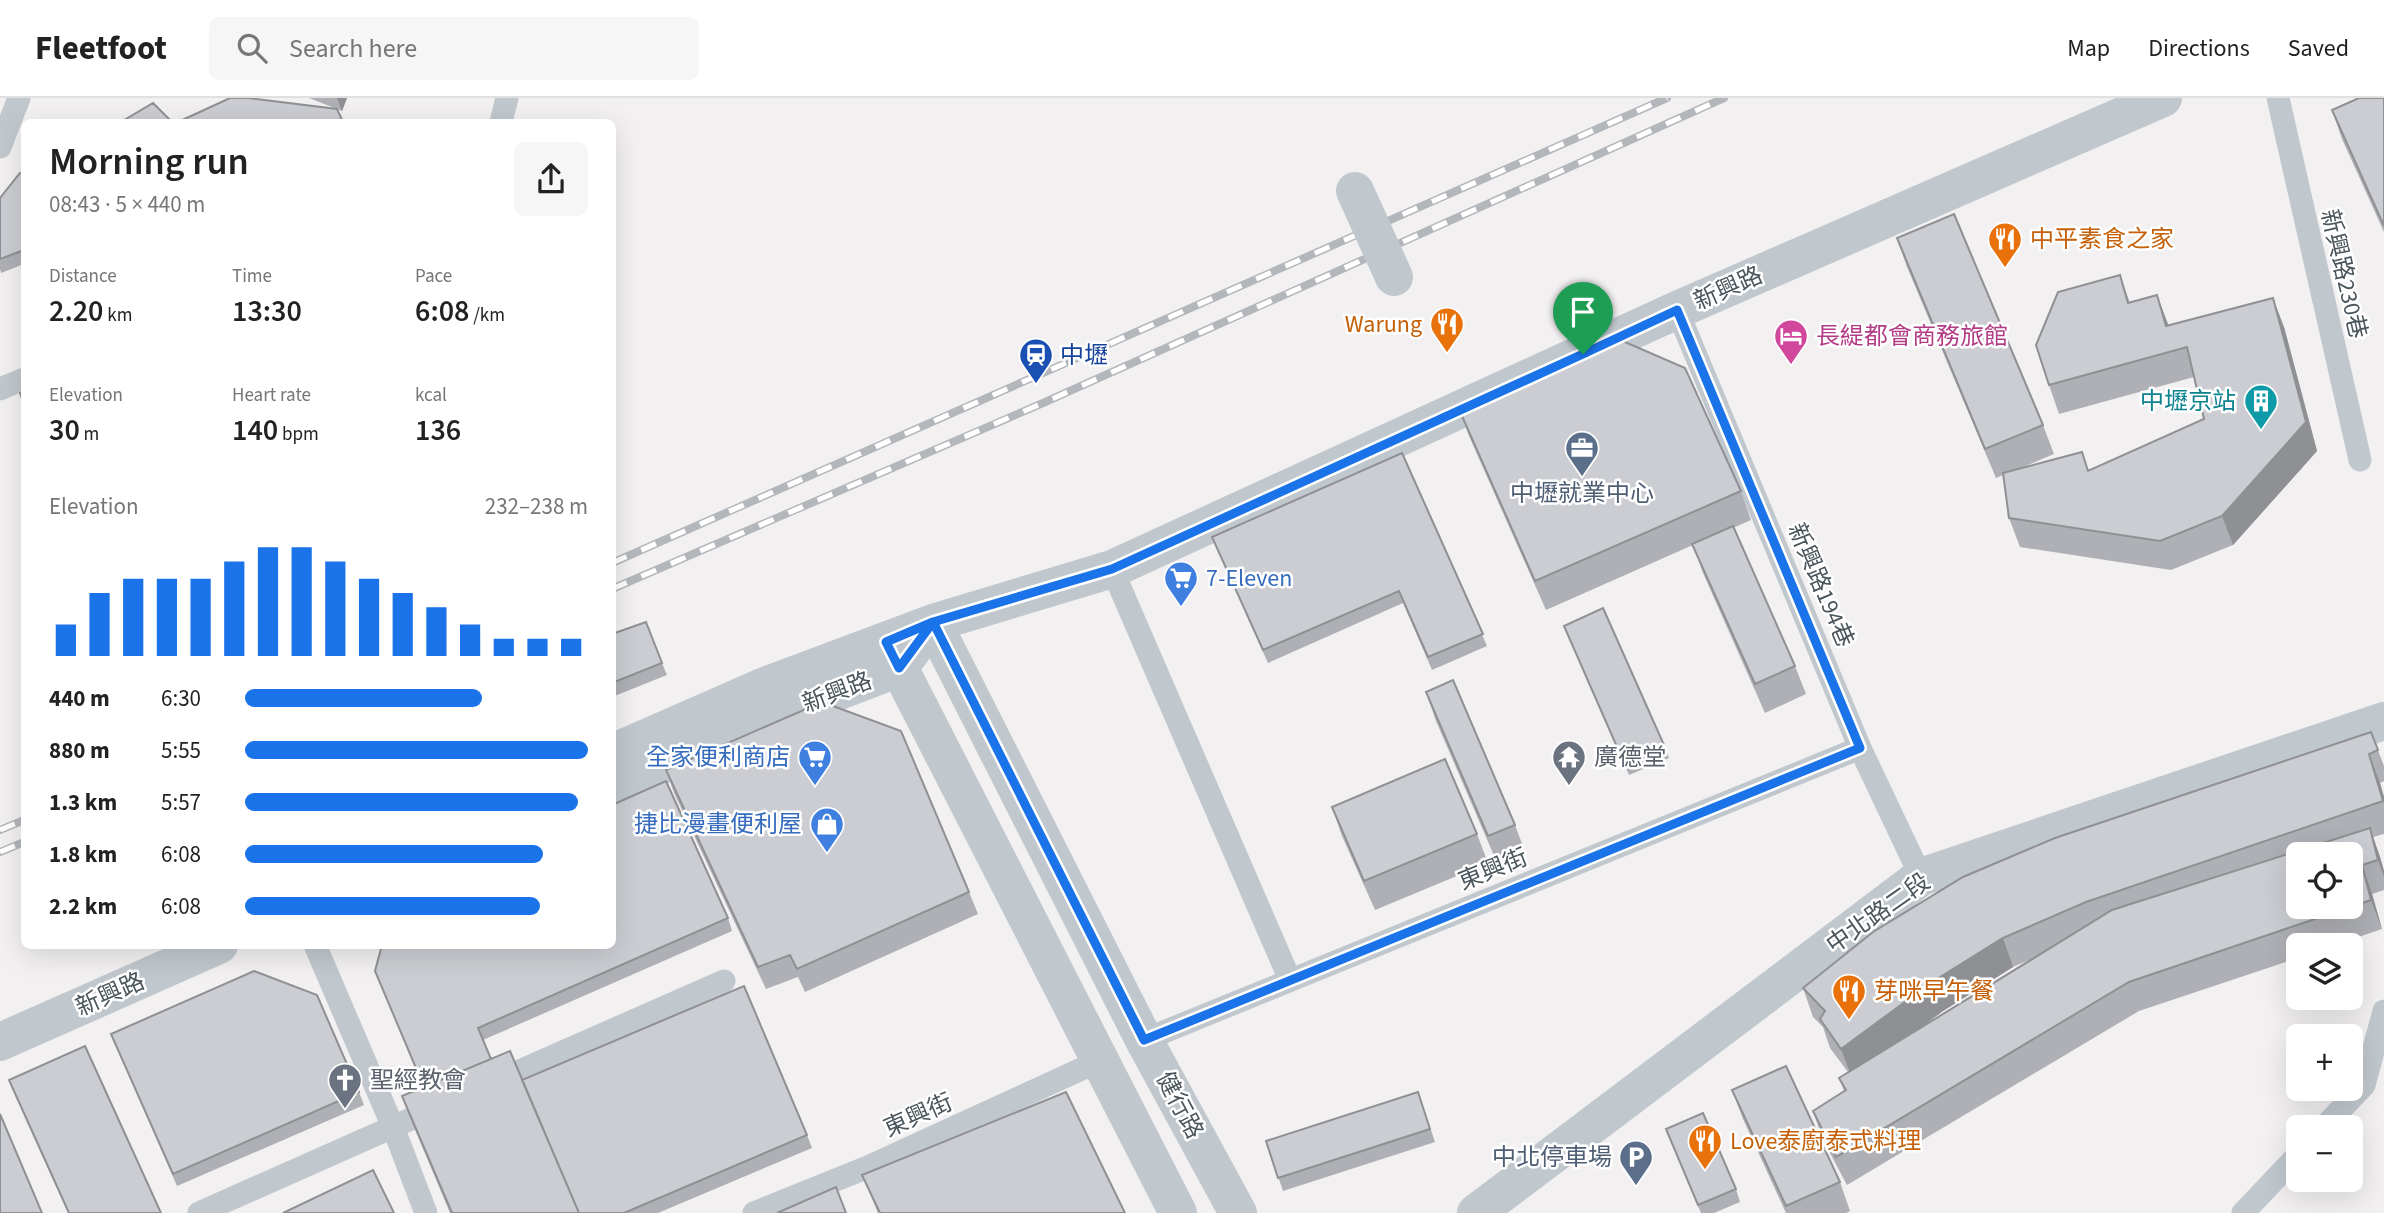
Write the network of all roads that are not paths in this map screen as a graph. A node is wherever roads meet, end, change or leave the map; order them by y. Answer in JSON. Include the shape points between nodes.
{"nodes":[{"id":1,"x":19,"y":98,"type":"edge"},
{"id":2,"x":507,"y":98,"type":"edge"},
{"id":3,"x":2163,"y":98,"type":"edge"},
{"id":4,"x":2278,"y":98,"type":"edge"},
{"id":5,"x":502,"y":119,"type":"edge"},
{"id":6,"x":0,"y":147,"type":"edge"},
{"id":7,"x":1355,"y":191,"type":"dead end"},
{"id":8,"x":1394,"y":277,"type":"dead end"},
{"id":9,"x":1677,"y":310,"type":"junction"},
{"id":10,"x":21,"y":380,"type":"edge"},
{"id":11,"x":0,"y":389,"type":"edge"},
{"id":12,"x":2360,"y":460,"type":"dead end"},
{"id":13,"x":1112,"y":569,"type":"junction"},
{"id":14,"x":933,"y":622,"type":"junction"},
{"id":15,"x":893,"y":655,"type":"junction"},
{"id":16,"x":2384,"y":721,"type":"edge"},
{"id":17,"x":1860,"y":748,"type":"junction"},
{"id":18,"x":616,"y":751,"type":"edge"},
{"id":19,"x":616,"y":785,"type":"edge"},
{"id":20,"x":1921,"y":877,"type":"junction"},
{"id":21,"x":210,"y":949,"type":"edge"},
{"id":22,"x":317,"y":949,"type":"edge"},
{"id":23,"x":1290,"y":980,"type":"junction"},
{"id":24,"x":724,"y":981,"type":"dead end"},
{"id":25,"x":2384,"y":1011,"type":"edge"},
{"id":26,"x":1144,"y":1040,"type":"junction"},
{"id":27,"x":0,"y":1042,"type":"edge"},
{"id":28,"x":1101,"y":1060,"type":"junction"},
{"id":29,"x":2335,"y":1115,"type":"edge"},
{"id":30,"x":393,"y":1127,"type":"junction"},
{"id":31,"x":868,"y":1167,"type":"junction"},
{"id":32,"x":2286,"y":1168,"type":"edge"},
{"id":33,"x":878,"y":1190,"type":"edge"},
{"id":34,"x":199,"y":1213,"type":"edge"},
{"id":35,"x":426,"y":1213,"type":"edge"},
{"id":36,"x":754,"y":1213,"type":"edge"},
{"id":37,"x":1178,"y":1213,"type":"edge"},
{"id":38,"x":1238,"y":1213,"type":"edge"},
{"id":39,"x":1476,"y":1213,"type":"edge"},
{"id":40,"x":2243,"y":1213,"type":"edge"}],
"edges":[{"from":1,"to":6,"type":"lane"},
{"from":2,"to":5,"type":"lane"},
{"from":3,"to":9,"type":"street","name":"新興路"},
{"from":4,"to":12,"type":"lane","name":"新興路230巷"},
{"from":7,"to":8,"type":"street","bridge":true},
{"from":9,"to":13,"type":"street","name":"新興路"},
{"from":9,"to":17,"type":"lane","name":"新興路194巷"},
{"from":10,"to":11,"type":"lane"},
{"from":13,"to":14,"type":"street","name":"新興路"},
{"from":13,"to":23,"type":"lane"},
{"from":14,"to":15,"type":"street","name":"新興路"},
{"from":14,"to":26,"type":"street","name":"健行路"},
{"from":15,"to":18,"type":"street","via":[[765,686]]},
{"from":15,"to":19,"type":"street","name":"新興路","via":[[779,714]]},
{"from":15,"to":28,"type":"street","name":"健行路"},
{"from":16,"to":20,"type":"street","name":"中北路二段"},
{"from":17,"to":20,"type":"lane","name":"新興路194巷"},
{"from":17,"to":23,"type":"lane","name":"東興街"},
{"from":20,"to":39,"type":"street","name":"中北路二段"},
{"from":21,"to":27,"type":"street","name":"新興路"},
{"from":22,"to":30,"type":"lane"},
{"from":23,"to":26,"type":"lane","name":"東興街"},
{"from":24,"to":30,"type":"lane"},
{"from":25,"to":29,"type":"lane","via":[[2364,1085]]},
{"from":26,"to":38,"type":"street","name":"健行路"},
{"from":28,"to":31,"type":"lane","name":"東興街"},
{"from":28,"to":37,"type":"street","name":"健行路"},
{"from":30,"to":34,"type":"lane"},
{"from":30,"to":35,"type":"lane"},
{"from":31,"to":33,"type":"lane"},
{"from":31,"to":36,"type":"lane","name":"東興街"},
{"from":32,"to":40,"type":"lane"}]}
